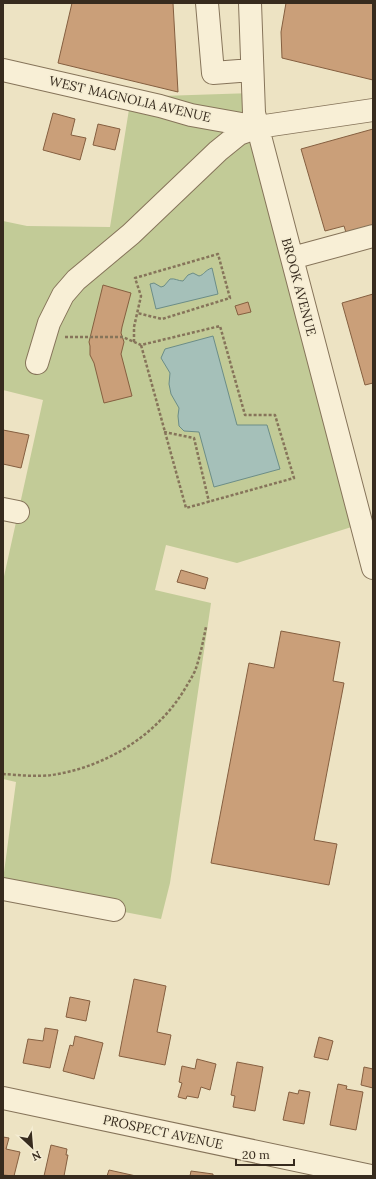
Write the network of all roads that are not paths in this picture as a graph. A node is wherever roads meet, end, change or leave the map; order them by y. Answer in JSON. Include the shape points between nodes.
{"nodes":[{"id":1,"x":208,"y":3,"type":"edge"},
{"id":2,"x":250,"y":3,"type":"edge"},
{"id":3,"x":3,"y":70,"type":"edge"},
{"id":4,"x":252,"y":70,"type":"junction"},
{"id":5,"x":373,"y":110,"type":"edge"},
{"id":6,"x":258,"y":127,"type":"junction"},
{"id":7,"x":373,"y":236,"type":"edge"},
{"id":8,"x":292,"y":258,"type":"junction"},
{"id":9,"x":37,"y":363,"type":"dead end"},
{"id":10,"x":372,"y":563,"type":"edge"},
{"id":11,"x":3,"y":889,"type":"edge"},
{"id":12,"x":114,"y":910,"type":"dead end"},
{"id":13,"x":3,"y":1098,"type":"edge"},
{"id":14,"x":371,"y":1176,"type":"edge"}],
"edges":[{"from":1,"to":4,"type":"street","via":[[213,73]]},
{"from":2,"to":4,"type":"street","name":"BROOK AVENUE"},
{"from":3,"to":6,"type":"street","name":"WEST MAGNOLIA AVENUE","via":[[191,115]]},
{"from":4,"to":6,"type":"street","name":"BROOK AVENUE","via":[[254,113]]},
{"from":5,"to":6,"type":"street"},
{"from":6,"to":8,"type":"street","name":"BROOK AVENUE"},
{"from":6,"to":9,"type":"street","via":[[240,134],[218,151],[131,234],[76,280],[63,295],[49,323]]},
{"from":7,"to":8,"type":"street"},
{"from":8,"to":10,"type":"street","name":"BROOK AVENUE"},
{"from":11,"to":12,"type":"street"},
{"from":13,"to":14,"type":"street","name":"PROSPECT AVENUE"}]}
